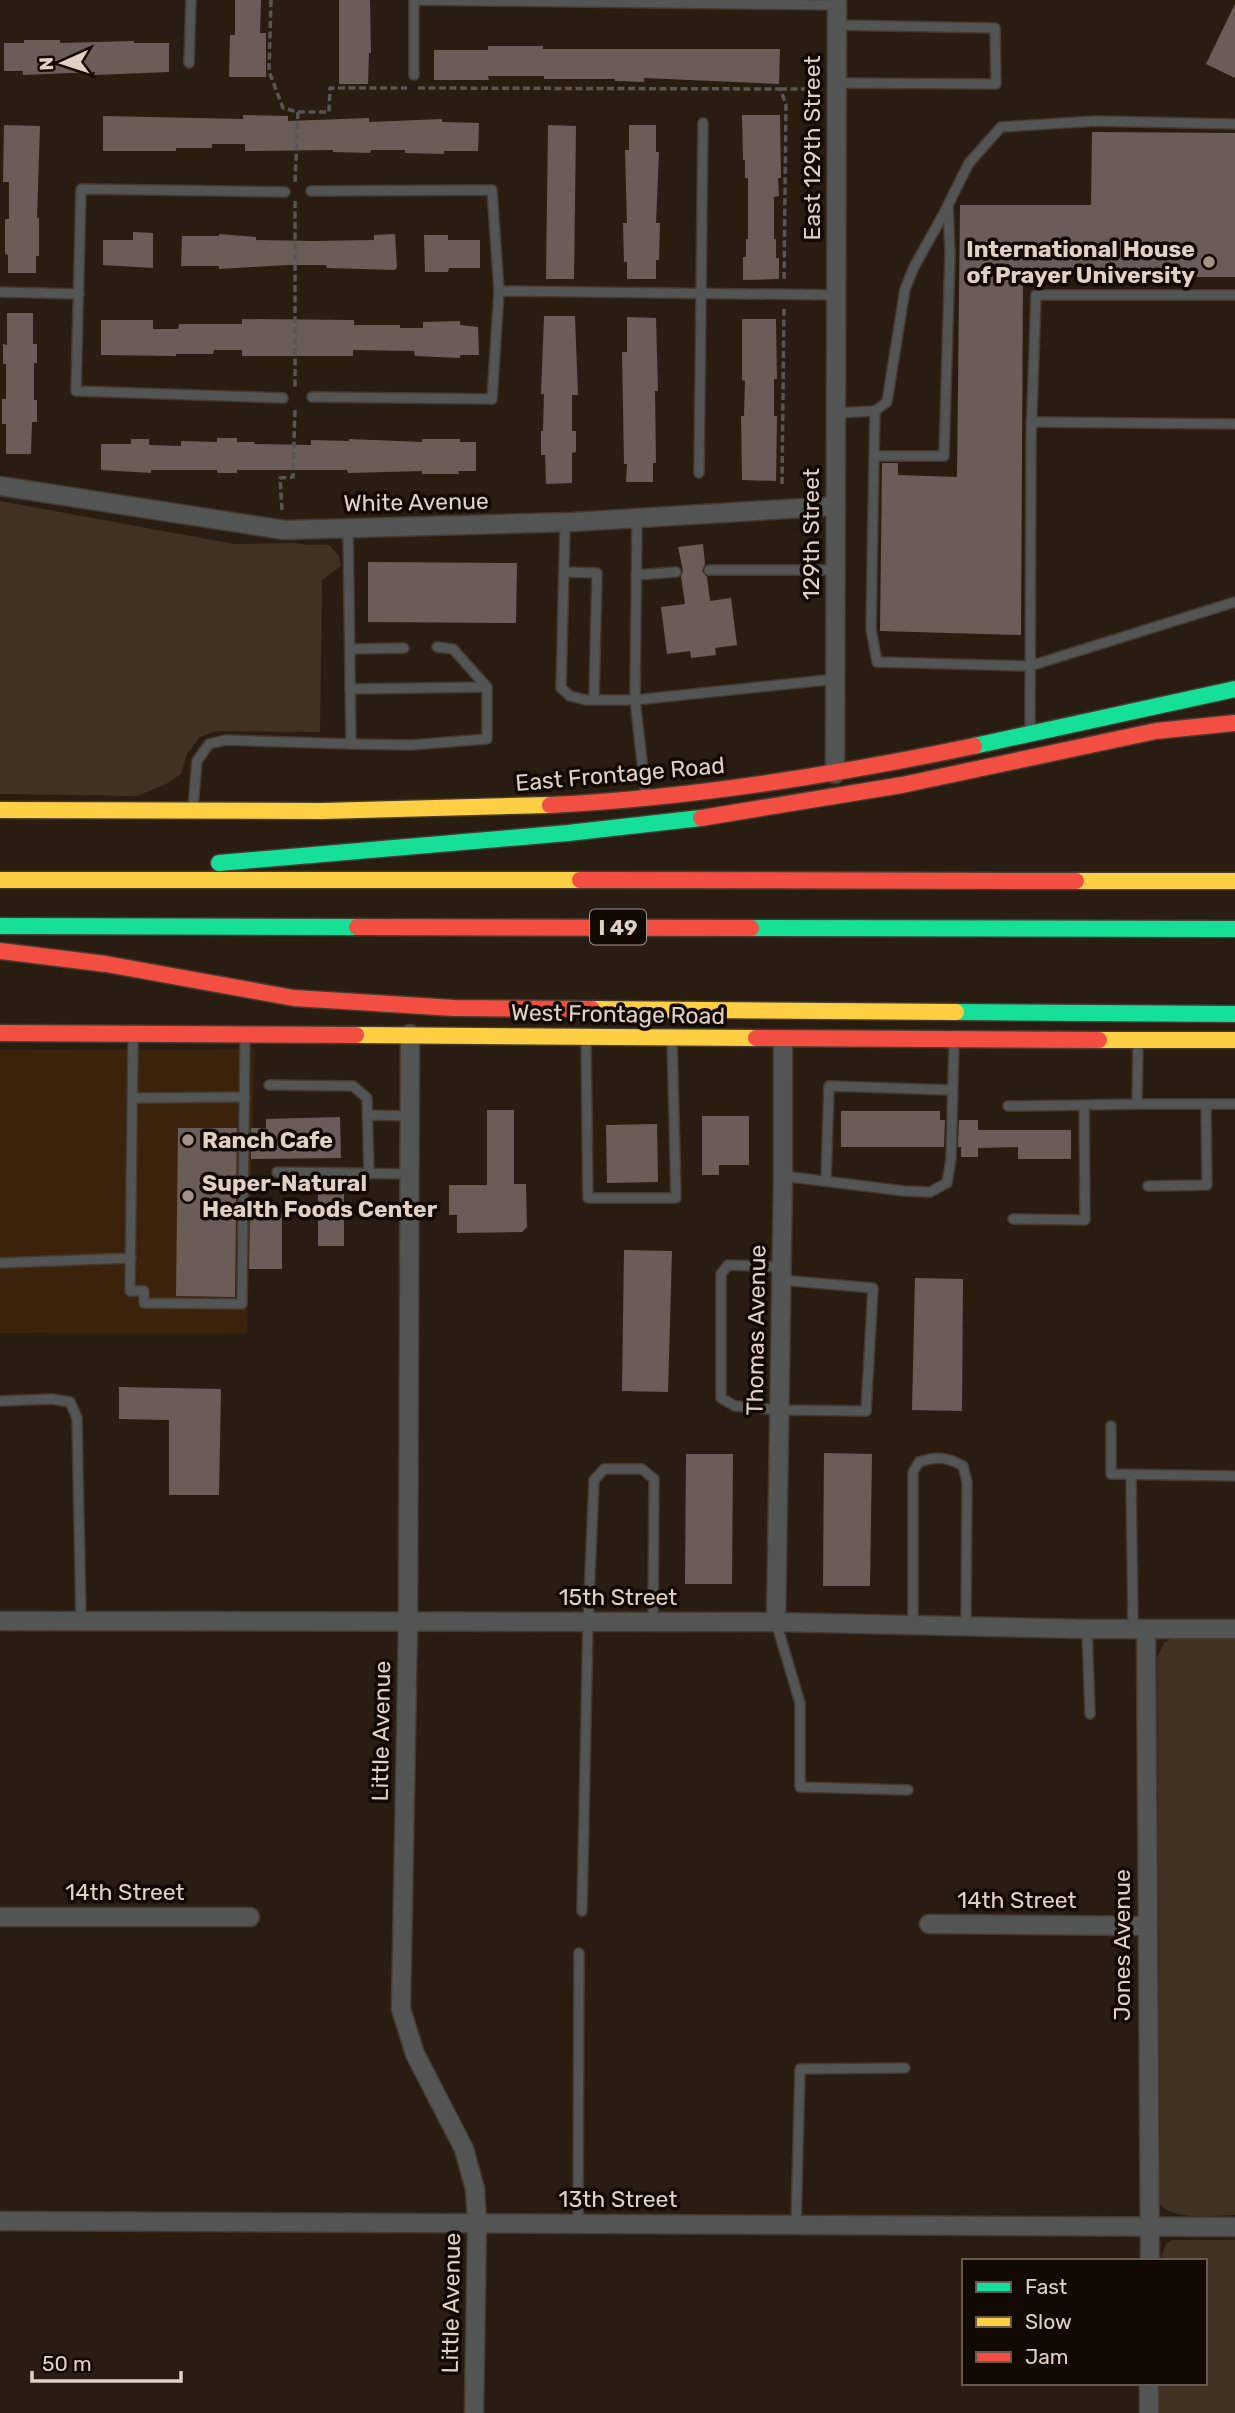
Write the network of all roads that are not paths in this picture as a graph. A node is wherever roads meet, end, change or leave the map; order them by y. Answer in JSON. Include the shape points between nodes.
{"nodes":[{"id":1,"x":191,"y":0,"type":"edge"},
{"id":2,"x":414,"y":0,"type":"edge"},
{"id":3,"x":837,"y":3,"type":"edge"},
{"id":4,"x":836,"y":25,"type":"junction"},
{"id":5,"x":189,"y":63,"type":"dead end"},
{"id":6,"x":414,"y":75,"type":"dead end"},
{"id":7,"x":836,"y":83,"type":"junction"},
{"id":8,"x":703,"y":123,"type":"dead end"},
{"id":9,"x":1235,"y":124,"type":"edge"},
{"id":10,"x":311,"y":191,"type":"dead end"},
{"id":11,"x":285,"y":192,"type":"dead end"},
{"id":12,"x":948,"y":205,"type":"junction"},
{"id":13,"x":499,"y":290,"type":"junction"},
{"id":14,"x":0,"y":292,"type":"edge"},
{"id":15,"x":701,"y":293,"type":"junction"},
{"id":16,"x":79,"y":295,"type":"junction"},
{"id":17,"x":836,"y":295,"type":"junction"},
{"id":18,"x":1235,"y":295,"type":"edge"},
{"id":19,"x":283,"y":397,"type":"dead end"},
{"id":20,"x":312,"y":397,"type":"dead end"},
{"id":21,"x":875,"y":411,"type":"junction"},
{"id":22,"x":836,"y":413,"type":"junction"},
{"id":23,"x":1031,"y":422,"type":"junction"},
{"id":24,"x":1235,"y":424,"type":"edge"},
{"id":25,"x":874,"y":456,"type":"junction"},
{"id":26,"x":699,"y":473,"type":"dead end"},
{"id":27,"x":0,"y":486,"type":"edge"},
{"id":28,"x":836,"y":506,"type":"junction"},
{"id":29,"x":637,"y":519,"type":"junction"},
{"id":30,"x":565,"y":523,"type":"junction"},
{"id":31,"x":348,"y":528,"type":"junction"},
{"id":32,"x":709,"y":570,"type":"dead end"},
{"id":33,"x":836,"y":570,"type":"junction"},
{"id":34,"x":565,"y":572,"type":"junction"},
{"id":35,"x":676,"y":572,"type":"dead end"},
{"id":36,"x":636,"y":575,"type":"junction"},
{"id":37,"x":1235,"y":603,"type":"edge"},
{"id":38,"x":437,"y":647,"type":"dead end"},
{"id":39,"x":404,"y":648,"type":"dead end"},
{"id":40,"x":350,"y":649,"type":"junction"},
{"id":41,"x":1030,"y":666,"type":"junction"},
{"id":42,"x":836,"y":679,"type":"junction"},
{"id":43,"x":487,"y":687,"type":"junction"},
{"id":44,"x":350,"y":689,"type":"junction"},
{"id":45,"x":1235,"y":689,"type":"edge"},
{"id":46,"x":594,"y":700,"type":"junction"},
{"id":47,"x":635,"y":700,"type":"junction"},
{"id":48,"x":1235,"y":723,"type":"edge"},
{"id":49,"x":1030,"y":735,"type":"junction"},
{"id":50,"x":351,"y":744,"type":"junction"},
{"id":51,"x":835,"y":774,"type":"junction"},
{"id":52,"x":647,"y":798,"type":"junction"},
{"id":53,"x":0,"y":810,"type":"edge"},
{"id":54,"x":193,"y":810,"type":"junction"},
{"id":55,"x":0,"y":880,"type":"edge"},
{"id":56,"x":116,"y":881,"type":"junction"},
{"id":57,"x":1235,"y":881,"type":"edge"},
{"id":58,"x":0,"y":926,"type":"edge"},
{"id":59,"x":1235,"y":929,"type":"edge"},
{"id":60,"x":0,"y":951,"type":"edge"},
{"id":61,"x":1235,"y":1014,"type":"edge"},
{"id":62,"x":0,"y":1033,"type":"edge"},
{"id":63,"x":134,"y":1033,"type":"junction"},
{"id":64,"x":245,"y":1034,"type":"junction"},
{"id":65,"x":410,"y":1034,"type":"junction"},
{"id":66,"x":672,"y":1037,"type":"junction"},
{"id":67,"x":586,"y":1038,"type":"junction"},
{"id":68,"x":783,"y":1040,"type":"junction"},
{"id":69,"x":954,"y":1040,"type":"junction"},
{"id":70,"x":1138,"y":1040,"type":"junction"},
{"id":71,"x":1235,"y":1040,"type":"edge"},
{"id":72,"x":270,"y":1086,"type":"dead end"},
{"id":73,"x":952,"y":1090,"type":"junction"},
{"id":74,"x":245,"y":1097,"type":"junction"},
{"id":75,"x":132,"y":1098,"type":"junction"},
{"id":76,"x":1137,"y":1104,"type":"junction"},
{"id":77,"x":1206,"y":1104,"type":"junction"},
{"id":78,"x":1235,"y":1104,"type":"edge"},
{"id":79,"x":1084,"y":1105,"type":"junction"},
{"id":80,"x":1008,"y":1106,"type":"dead end"},
{"id":81,"x":369,"y":1115,"type":"junction"},
{"id":82,"x":411,"y":1116,"type":"junction"},
{"id":83,"x":277,"y":1172,"type":"dead end"},
{"id":84,"x":369,"y":1174,"type":"junction"},
{"id":85,"x":411,"y":1174,"type":"junction"},
{"id":86,"x":783,"y":1176,"type":"junction"},
{"id":87,"x":826,"y":1180,"type":"junction"},
{"id":88,"x":1148,"y":1186,"type":"dead end"},
{"id":89,"x":1013,"y":1219,"type":"dead end"},
{"id":90,"x":131,"y":1258,"type":"junction"},
{"id":91,"x":0,"y":1263,"type":"edge"},
{"id":92,"x":781,"y":1273,"type":"junction"},
{"id":93,"x":0,"y":1401,"type":"edge"},
{"id":94,"x":779,"y":1410,"type":"junction"},
{"id":95,"x":1111,"y":1426,"type":"dead end"},
{"id":96,"x":1131,"y":1475,"type":"junction"},
{"id":97,"x":1235,"y":1476,"type":"edge"},
{"id":98,"x":0,"y":1621,"type":"edge"},
{"id":99,"x":81,"y":1621,"type":"junction"},
{"id":100,"x":408,"y":1622,"type":"junction"},
{"id":101,"x":588,"y":1622,"type":"junction"},
{"id":102,"x":653,"y":1622,"type":"junction"},
{"id":103,"x":776,"y":1622,"type":"junction"},
{"id":104,"x":913,"y":1625,"type":"junction"},
{"id":105,"x":966,"y":1626,"type":"junction"},
{"id":106,"x":1087,"y":1629,"type":"junction"},
{"id":107,"x":1140,"y":1629,"type":"junction"},
{"id":108,"x":1235,"y":1629,"type":"edge"},
{"id":109,"x":1090,"y":1714,"type":"dead end"},
{"id":110,"x":908,"y":1790,"type":"dead end"},
{"id":111,"x":582,"y":1912,"type":"dead end"},
{"id":112,"x":0,"y":1917,"type":"edge"},
{"id":113,"x":250,"y":1917,"type":"dead end"},
{"id":114,"x":929,"y":1924,"type":"dead end"},
{"id":115,"x":1146,"y":1926,"type":"junction"},
{"id":116,"x":579,"y":1953,"type":"dead end"},
{"id":117,"x":905,"y":2068,"type":"dead end"},
{"id":118,"x":0,"y":2221,"type":"edge"},
{"id":119,"x":477,"y":2222,"type":"junction"},
{"id":120,"x":578,"y":2223,"type":"junction"},
{"id":121,"x":796,"y":2225,"type":"junction"},
{"id":122,"x":1235,"y":2227,"type":"edge"},
{"id":123,"x":1150,"y":2228,"type":"junction"},
{"id":124,"x":1150,"y":2259,"type":"edge"},
{"id":125,"x":1149,"y":2385,"type":"edge"},
{"id":126,"x":474,"y":2413,"type":"edge"},
{"id":127,"x":1149,"y":2413,"type":"edge"}],
"edges":[{"from":1,"to":5,"type":"lane"},
{"from":2,"to":3,"type":"lane"},
{"from":2,"to":6,"type":"lane"},
{"from":3,"to":4,"type":"street","name":"East 129th Street"},
{"from":4,"to":7,"type":"street","name":"East 129th Street"},
{"from":4,"to":7,"type":"lane","via":[[995,27],[996,84]]},
{"from":7,"to":17,"type":"street","name":"East 129th Street"},
{"from":8,"to":15,"type":"lane"},
{"from":9,"to":12,"type":"lane","via":[[1096,121],[1001,127],[969,163]]},
{"from":10,"to":13,"type":"lane","via":[[492,190]]},
{"from":11,"to":16,"type":"lane","via":[[81,189]]},
{"from":12,"to":21,"type":"lane","via":[[905,289],[887,402]]},
{"from":12,"to":25,"type":"lane","via":[[944,456]]},
{"from":13,"to":15,"type":"lane"},
{"from":13,"to":20,"type":"lane","via":[[492,399]]},
{"from":14,"to":16,"type":"lane"},
{"from":15,"to":17,"type":"lane"},
{"from":15,"to":26,"type":"lane"},
{"from":16,"to":19,"type":"lane","via":[[76,391]]},
{"from":17,"to":22,"type":"street","name":"129th Street"},
{"from":18,"to":23,"type":"lane","via":[[1036,295]]},
{"from":21,"to":22,"type":"lane"},
{"from":21,"to":25,"type":"lane"},
{"from":22,"to":28,"type":"street","name":"129th Street"},
{"from":23,"to":24,"type":"lane"},
{"from":23,"to":41,"type":"lane"},
{"from":25,"to":41,"type":"lane","via":[[871,629],[877,662]]},
{"from":27,"to":31,"type":"street","name":"White Avenue","via":[[284,530]]},
{"from":28,"to":29,"type":"street","name":"White Avenue"},
{"from":28,"to":33,"type":"street","name":"129th Street"},
{"from":29,"to":30,"type":"street","name":"White Avenue"},
{"from":29,"to":36,"type":"lane"},
{"from":30,"to":31,"type":"street","name":"White Avenue"},
{"from":30,"to":34,"type":"lane"},
{"from":31,"to":40,"type":"lane"},
{"from":32,"to":33,"type":"lane"},
{"from":33,"to":42,"type":"street","name":"129th Street"},
{"from":34,"to":46,"type":"lane","via":[[561,688],[570,696]]},
{"from":34,"to":46,"type":"lane","via":[[597,573]]},
{"from":35,"to":36,"type":"lane"},
{"from":36,"to":47,"type":"lane"},
{"from":37,"to":41,"type":"lane"},
{"from":38,"to":43,"type":"lane","via":[[453,649]]},
{"from":39,"to":40,"type":"lane"},
{"from":40,"to":44,"type":"lane"},
{"from":41,"to":49,"type":"lane"},
{"from":42,"to":47,"type":"lane"},
{"from":42,"to":51,"type":"street","name":"129th Street"},
{"from":43,"to":44,"type":"lane"},
{"from":43,"to":50,"type":"lane","via":[[487,739]]},
{"from":44,"to":50,"type":"lane"},
{"from":45,"to":49,"type":"main road","name":"East Frontage Road"},
{"from":46,"to":47,"type":"lane"},
{"from":47,"to":52,"type":"lane"},
{"from":48,"to":56,"type":"main road","via":[[1161,730],[921,783],[772,808],[655,824],[134,872]]},
{"from":49,"to":51,"type":"main road","name":"East Frontage Road"},
{"from":50,"to":54,"type":"lane","via":[[226,740],[209,744],[197,761]]},
{"from":51,"to":52,"type":"main road","name":"East Frontage Road"},
{"from":52,"to":54,"type":"main road","name":"East Frontage Road","via":[[418,810]]},
{"from":53,"to":54,"type":"main road","name":"East Frontage Road"},
{"from":55,"to":56,"type":"main road","number":"I 49"},
{"from":56,"to":57,"type":"main road","number":"I 49"},
{"from":58,"to":59,"type":"main road","number":"I 49"},
{"from":60,"to":61,"type":"main road","via":[[106,964],[294,998],[454,1008]]},
{"from":62,"to":63,"type":"main road","name":"West Frontage Road"},
{"from":63,"to":64,"type":"main road","name":"West Frontage Road"},
{"from":63,"to":75,"type":"lane"},
{"from":64,"to":65,"type":"main road","name":"West Frontage Road"},
{"from":64,"to":74,"type":"lane"},
{"from":65,"to":67,"type":"main road","name":"West Frontage Road"},
{"from":65,"to":82,"type":"street","name":"Little Avenue"},
{"from":66,"to":67,"type":"main road","name":"West Frontage Road"},
{"from":66,"to":67,"type":"lane","via":[[676,1198],[588,1198]]},
{"from":66,"to":68,"type":"main road","name":"West Frontage Road"},
{"from":68,"to":69,"type":"main road","name":"West Frontage Road"},
{"from":68,"to":86,"type":"street","name":"Thomas Avenue"},
{"from":69,"to":70,"type":"main road","name":"West Frontage Road"},
{"from":69,"to":73,"type":"lane"},
{"from":70,"to":71,"type":"main road","name":"West Frontage Road"},
{"from":70,"to":76,"type":"lane"},
{"from":72,"to":81,"type":"lane","via":[[352,1086],[367,1098]]},
{"from":73,"to":87,"type":"lane","via":[[829,1086]]},
{"from":73,"to":87,"type":"lane","via":[[947,1183],[930,1192]]},
{"from":74,"to":75,"type":"lane"},
{"from":74,"to":90,"type":"lane","via":[[242,1304],[144,1303],[144,1291],[130,1290]]},
{"from":75,"to":90,"type":"lane"},
{"from":76,"to":77,"type":"lane"},
{"from":76,"to":79,"type":"lane"},
{"from":77,"to":78,"type":"lane"},
{"from":77,"to":88,"type":"lane","via":[[1207,1185]]},
{"from":79,"to":80,"type":"lane"},
{"from":79,"to":89,"type":"lane","via":[[1085,1220]]},
{"from":81,"to":82,"type":"lane"},
{"from":81,"to":84,"type":"lane"},
{"from":82,"to":85,"type":"street","name":"Little Avenue"},
{"from":83,"to":84,"type":"lane"},
{"from":84,"to":85,"type":"lane"},
{"from":85,"to":100,"type":"street","name":"Little Avenue"},
{"from":86,"to":87,"type":"lane"},
{"from":86,"to":92,"type":"street","name":"Thomas Avenue"},
{"from":90,"to":91,"type":"lane"},
{"from":92,"to":94,"type":"street","name":"Thomas Avenue"},
{"from":92,"to":94,"type":"lane","via":[[728,1265],[721,1274],[721,1398],[735,1406]]},
{"from":92,"to":94,"type":"lane","via":[[873,1287],[866,1411]]},
{"from":93,"to":99,"type":"lane","via":[[70,1402],[77,1418]]},
{"from":94,"to":103,"type":"street","name":"Thomas Avenue"},
{"from":95,"to":96,"type":"lane","via":[[1111,1474]]},
{"from":96,"to":97,"type":"lane"},
{"from":96,"to":107,"type":"lane"},
{"from":98,"to":99,"type":"street","name":"15th Street"},
{"from":99,"to":100,"type":"street","name":"15th Street"},
{"from":100,"to":101,"type":"street","name":"15th Street"},
{"from":100,"to":119,"type":"street","name":"Little Avenue","via":[[401,2009],[415,2054],[464,2149],[475,2189]]},
{"from":101,"to":102,"type":"street","name":"15th Street"},
{"from":101,"to":102,"type":"lane","via":[[594,1480],[604,1469],[642,1469],[654,1479]]},
{"from":101,"to":111,"type":"lane"},
{"from":102,"to":103,"type":"street","name":"15th Street"},
{"from":103,"to":104,"type":"street","name":"15th Street"},
{"from":103,"to":110,"type":"lane","via":[[800,1703],[800,1787]]},
{"from":104,"to":105,"type":"street","name":"15th Street"},
{"from":104,"to":105,"type":"lane","via":[[913,1472],[919,1462],[932,1457],[950,1458],[963,1466],[967,1482]]},
{"from":105,"to":106,"type":"street","name":"15th Street"},
{"from":106,"to":107,"type":"street","name":"15th Street"},
{"from":106,"to":109,"type":"lane"},
{"from":107,"to":108,"type":"street","name":"15th Street"},
{"from":107,"to":115,"type":"street","name":"Jones Avenue"},
{"from":112,"to":113,"type":"street","name":"14th Street"},
{"from":114,"to":115,"type":"street","name":"14th Street"},
{"from":115,"to":123,"type":"street","name":"Jones Avenue"},
{"from":116,"to":120,"type":"lane"},
{"from":117,"to":121,"type":"lane","via":[[800,2069]]},
{"from":118,"to":119,"type":"street","name":"13th Street"},
{"from":119,"to":120,"type":"street","name":"13th Street"},
{"from":119,"to":126,"type":"street","name":"Little Avenue"},
{"from":120,"to":121,"type":"street","name":"13th Street"},
{"from":121,"to":123,"type":"street","name":"13th Street"},
{"from":122,"to":123,"type":"street","name":"13th Street"},
{"from":123,"to":124,"type":"street","name":"Jones Avenue"},
{"from":125,"to":127,"type":"street"}]}
